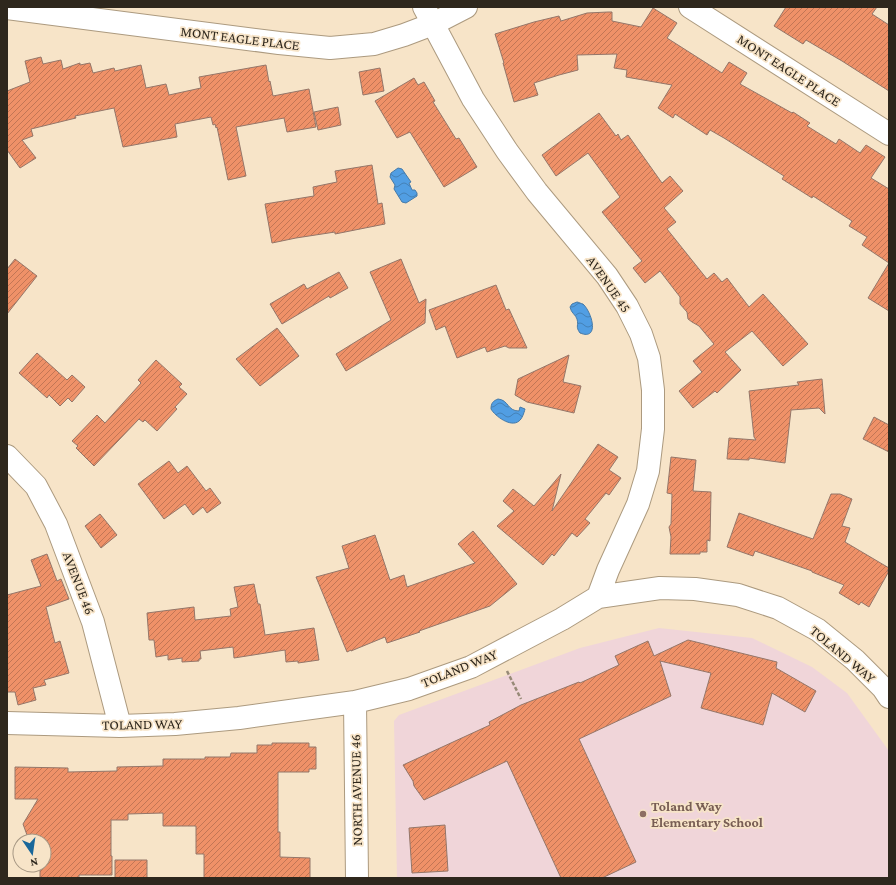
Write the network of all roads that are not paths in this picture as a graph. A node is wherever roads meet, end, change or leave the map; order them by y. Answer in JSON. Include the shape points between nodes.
{"nodes":[{"id":1,"x":466,"y":7,"type":"edge"},
{"id":2,"x":690,"y":7,"type":"edge"},
{"id":3,"x":7,"y":8,"type":"edge"},
{"id":4,"x":428,"y":15,"type":"edge"},
{"id":5,"x":889,"y":134,"type":"edge"},
{"id":6,"x":7,"y":456,"type":"edge"},
{"id":7,"x":598,"y":597,"type":"junction"},
{"id":8,"x":889,"y":697,"type":"edge"},
{"id":9,"x":354,"y":702,"type":"junction"},
{"id":10,"x":7,"y":723,"type":"edge"},
{"id":11,"x":120,"y":726,"type":"junction"},
{"id":12,"x":357,"y":878,"type":"edge"}],
"edges":[{"from":1,"to":4,"type":"street","name":"MONT EAGLE PLACE"},
{"from":2,"to":5,"type":"street","name":"MONT EAGLE PLACE"},
{"from":3,"to":4,"type":"street","name":"MONT EAGLE PLACE","via":[[330,48],[374,44],[404,35]]},
{"from":4,"to":7,"type":"street","name":"AVENUE 45","via":[[473,99],[507,151],[537,192],[607,276],[627,306],[649,358],[653,390],[653,429],[648,471],[638,504]]},
{"from":6,"to":11,"type":"street","name":"AVENUE 46","via":[[36,486],[56,524],[94,622]]},
{"from":7,"to":8,"type":"street","name":"TOLAND WAY","via":[[660,588],[695,589],[738,595],[778,608],[818,630],[855,660]]},
{"from":7,"to":9,"type":"street","name":"TOLAND WAY","via":[[470,667],[409,689]]},
{"from":9,"to":11,"type":"street","name":"TOLAND WAY","via":[[239,718]]},
{"from":9,"to":12,"type":"street","name":"NORTH AVENUE 46"},
{"from":10,"to":11,"type":"street","name":"TOLAND WAY"}]}
